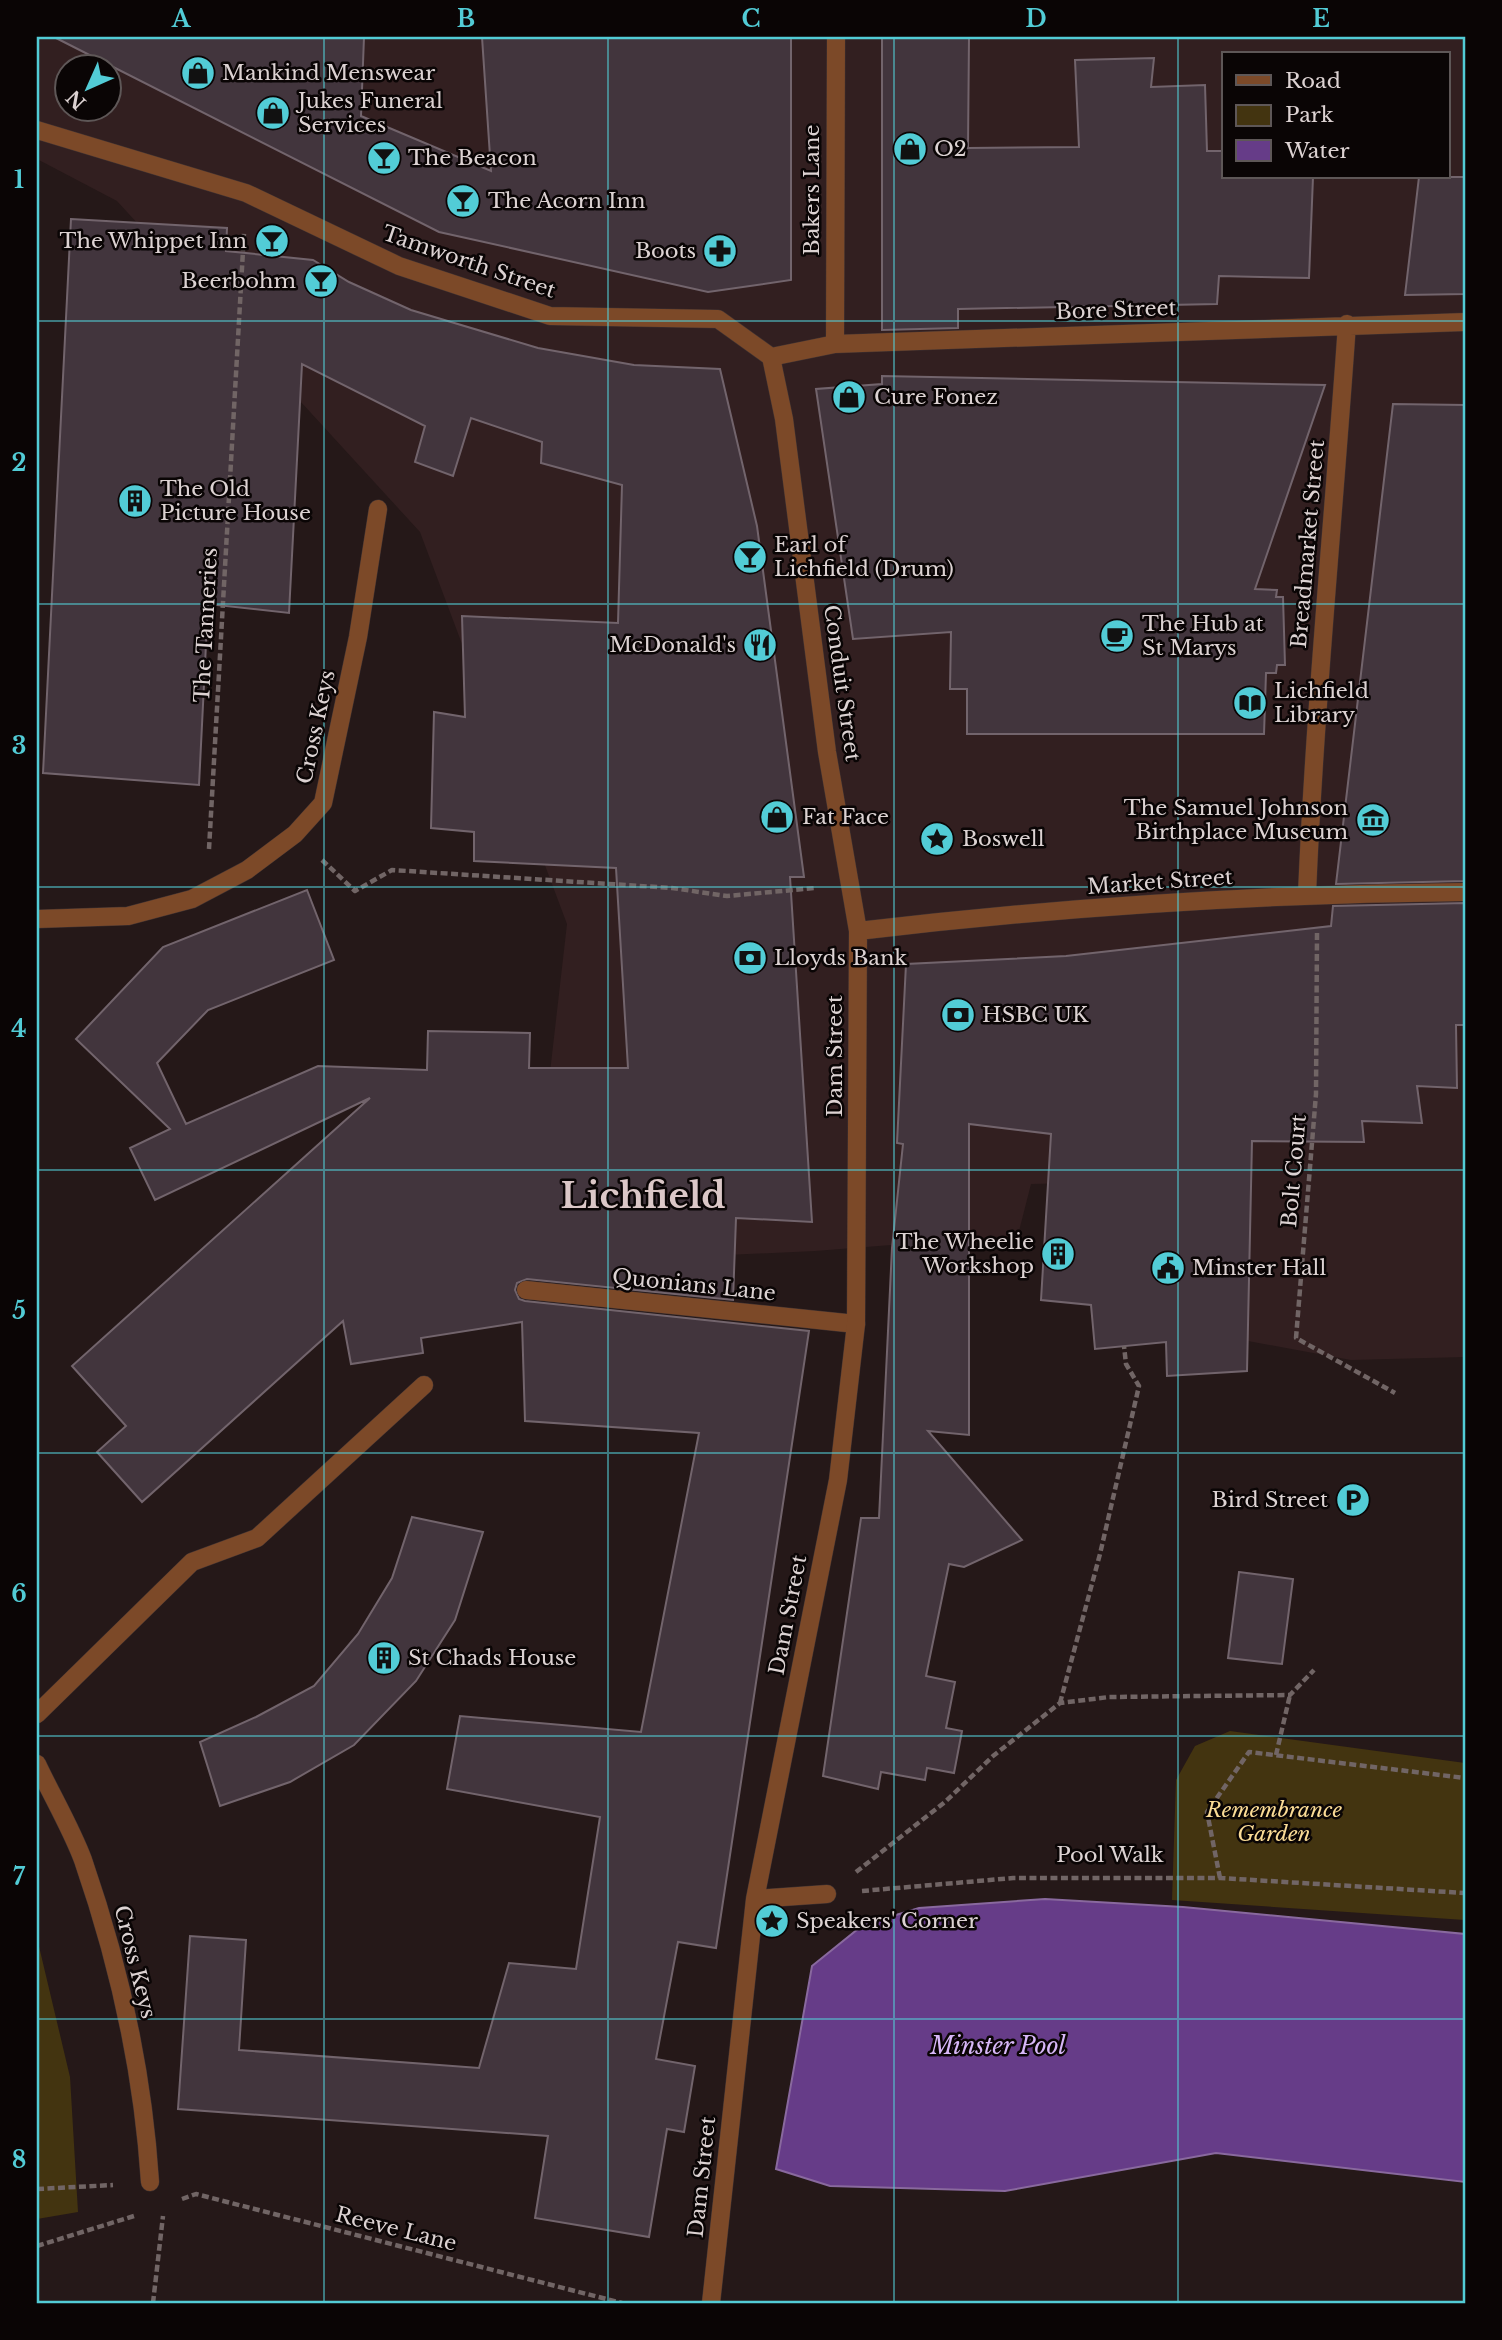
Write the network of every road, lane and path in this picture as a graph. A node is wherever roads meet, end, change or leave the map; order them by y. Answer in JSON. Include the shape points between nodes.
{"nodes":[{"id":1,"x":836,"y":37,"type":"edge"},
{"id":2,"x":37,"y":130,"type":"edge"},
{"id":3,"x":246,"y":193,"type":"junction"},
{"id":4,"x":1465,"y":322,"type":"edge"},
{"id":5,"x":1348,"y":324,"type":"junction"},
{"id":6,"x":835,"y":344,"type":"junction"},
{"id":7,"x":771,"y":358,"type":"junction"},
{"id":8,"x":378,"y":509,"type":"dead end"},
{"id":9,"x":295,"y":834,"type":"junction"},
{"id":10,"x":851,"y":885,"type":"junction"},
{"id":11,"x":207,"y":891,"type":"junction"},
{"id":12,"x":1465,"y":892,"type":"edge"},
{"id":13,"x":1312,"y":894,"type":"junction"},
{"id":14,"x":37,"y":919,"type":"edge"},
{"id":15,"x":858,"y":931,"type":"junction"},
{"id":16,"x":526,"y":1290,"type":"dead end"},
{"id":17,"x":856,"y":1324,"type":"junction"},
{"id":18,"x":1124,"y":1346,"type":"dead end"},
{"id":19,"x":424,"y":1385,"type":"dead end"},
{"id":20,"x":1395,"y":1393,"type":"dead end"},
{"id":21,"x":1314,"y":1670,"type":"dead end"},
{"id":22,"x":1290,"y":1695,"type":"junction"},
{"id":23,"x":1060,"y":1703,"type":"junction"},
{"id":24,"x":37,"y":1714,"type":"edge"},
{"id":25,"x":1276,"y":1755,"type":"junction"},
{"id":26,"x":37,"y":1764,"type":"edge"},
{"id":27,"x":1465,"y":1778,"type":"edge"},
{"id":28,"x":1220,"y":1878,"type":"junction"},
{"id":29,"x":1465,"y":1893,"type":"edge"},
{"id":30,"x":827,"y":1894,"type":"junction"},
{"id":31,"x":755,"y":1899,"type":"junction"},
{"id":32,"x":150,"y":2182,"type":"joint"},
{"id":33,"x":37,"y":2189,"type":"edge"},
{"id":34,"x":174,"y":2203,"type":"dead end"},
{"id":35,"x":164,"y":2207,"type":"dead end"},
{"id":36,"x":138,"y":2214,"type":"dead end"},
{"id":37,"x":37,"y":2246,"type":"edge"},
{"id":38,"x":153,"y":2303,"type":"edge"},
{"id":39,"x":622,"y":2303,"type":"edge"},
{"id":40,"x":711,"y":2303,"type":"edge"}],
"edges":[{"from":1,"to":6,"type":"street","name":"Bakers Lane"},
{"from":2,"to":3,"type":"street","name":"Tamworth Street"},
{"from":3,"to":7,"type":"street","name":"Tamworth Street","via":[[399,266],[550,316],[718,319]]},
{"from":3,"to":11,"type":"path","name":"The Tanneries"},
{"from":4,"to":5,"type":"street","name":"Bore Street"},
{"from":5,"to":6,"type":"street","name":"Bore Street"},
{"from":5,"to":13,"type":"street","name":"Breadmarket Street","via":[[1314,743]]},
{"from":6,"to":7,"type":"street","name":"Bore Street"},
{"from":7,"to":10,"type":"street","name":"Conduit Street","via":[[784,419],[827,752]]},
{"from":8,"to":9,"type":"street","name":"Cross Keys","via":[[358,637],[323,803]]},
{"from":9,"to":10,"type":"path","via":[[355,891],[392,870],[671,888],[727,896]]},
{"from":9,"to":11,"type":"street","name":"Cross Keys","via":[[247,870]]},
{"from":10,"to":15,"type":"street","name":"Conduit Street"},
{"from":11,"to":14,"type":"street","name":"Cross Keys","via":[[128,916]]},
{"from":12,"to":13,"type":"street","name":"Market Street"},
{"from":13,"to":15,"type":"street","name":"Market Street"},
{"from":13,"to":20,"type":"path","name":"Bolt Court","via":[[1316,1094],[1296,1338]]},
{"from":15,"to":17,"type":"street","name":"Dam Street"},
{"from":16,"to":17,"type":"street","name":"Quonians Lane"},
{"from":17,"to":31,"type":"street","name":"Dam Street","via":[[838,1480]]},
{"from":18,"to":23,"type":"path","via":[[1126,1364],[1139,1386]]},
{"from":19,"to":24,"type":"street","via":[[257,1538],[192,1562]]},
{"from":21,"to":22,"type":"path"},
{"from":22,"to":23,"type":"path","via":[[1109,1697]]},
{"from":22,"to":25,"type":"path"},
{"from":23,"to":30,"type":"path","via":[[993,1756],[945,1802]]},
{"from":25,"to":27,"type":"path"},
{"from":25,"to":28,"type":"path","via":[[1249,1752],[1207,1812]]},
{"from":26,"to":32,"type":"street","name":"Cross Keys","via":[[82,1858],[119,1978],[147,2133]]},
{"from":28,"to":29,"type":"path","name":"Pool Walk"},
{"from":28,"to":30,"type":"path","name":"Pool Walk","via":[[1013,1878]]},
{"from":30,"to":31,"type":"street"},
{"from":31,"to":40,"type":"street","name":"Dam Street"},
{"from":32,"to":33,"type":"path"},
{"from":34,"to":39,"type":"path","name":"Reeve Lane","via":[[196,2194]]},
{"from":35,"to":38,"type":"path"},
{"from":36,"to":37,"type":"path"}]}
